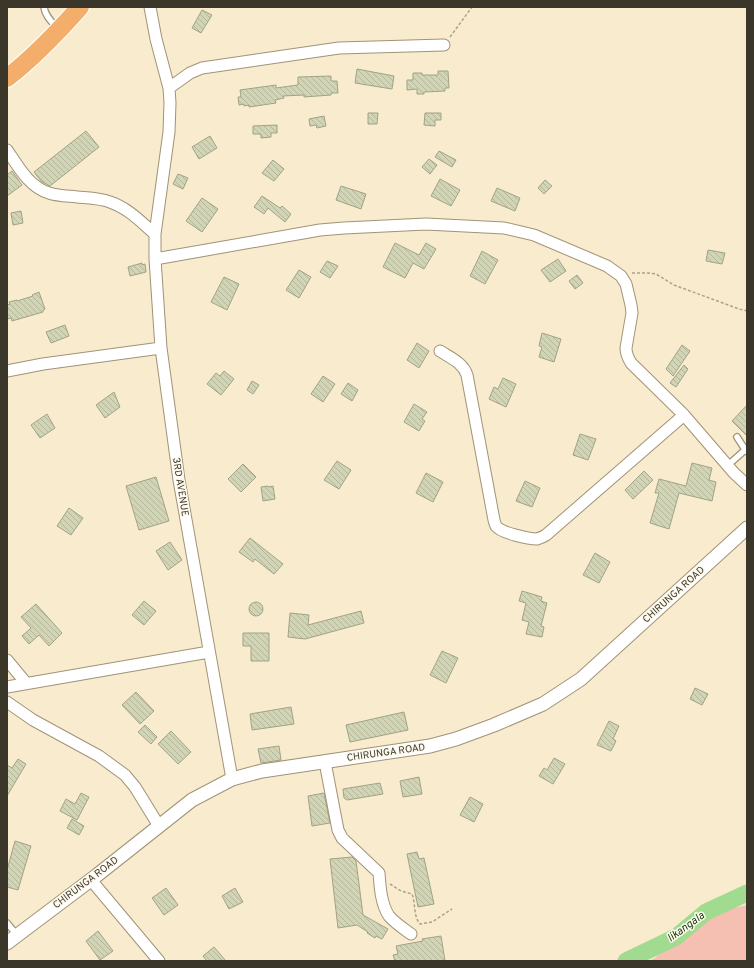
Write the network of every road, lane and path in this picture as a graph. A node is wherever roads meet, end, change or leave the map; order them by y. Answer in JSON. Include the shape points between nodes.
{"nodes":[{"id":1,"x":80,"y":7,"type":"edge"},
{"id":2,"x":150,"y":7,"type":"edge"},
{"id":3,"x":472,"y":7,"type":"edge"},
{"id":4,"x":43,"y":8,"type":"edge"},
{"id":5,"x":59,"y":30,"type":"junction"},
{"id":6,"x":444,"y":45,"type":"joint"},
{"id":7,"x":7,"y":78,"type":"edge"},
{"id":8,"x":169,"y":88,"type":"junction"},
{"id":9,"x":7,"y":150,"type":"edge"},
{"id":10,"x":155,"y":234,"type":"junction"},
{"id":11,"x":155,"y":259,"type":"junction"},
{"id":12,"x":621,"y":276,"type":"junction"},
{"id":13,"x":747,"y":310,"type":"edge"},
{"id":14,"x":161,"y":348,"type":"junction"},
{"id":15,"x":440,"y":351,"type":"dead end"},
{"id":16,"x":7,"y":371,"type":"edge"},
{"id":17,"x":684,"y":415,"type":"junction"},
{"id":18,"x":737,"y":436,"type":"dead end"},
{"id":19,"x":746,"y":451,"type":"edge"},
{"id":20,"x":727,"y":466,"type":"junction"},
{"id":21,"x":747,"y":485,"type":"edge"},
{"id":22,"x":747,"y":528,"type":"edge"},
{"id":23,"x":209,"y":652,"type":"junction"},
{"id":24,"x":7,"y":660,"type":"edge"},
{"id":25,"x":26,"y":683,"type":"junction"},
{"id":26,"x":7,"y":687,"type":"edge"},
{"id":27,"x":7,"y":702,"type":"edge"},
{"id":28,"x":325,"y":762,"type":"junction"},
{"id":29,"x":232,"y":779,"type":"junction"},
{"id":30,"x":159,"y":826,"type":"junction"},
{"id":31,"x":379,"y":873,"type":"junction"},
{"id":32,"x":91,"y":880,"type":"junction"},
{"id":33,"x":452,"y":909,"type":"dead end"},
{"id":34,"x":7,"y":923,"type":"edge"},
{"id":35,"x":411,"y":934,"type":"dead end"},
{"id":36,"x":12,"y":939,"type":"edge"},
{"id":37,"x":159,"y":961,"type":"edge"}],
"edges":[{"from":1,"to":5,"type":"highway"},
{"from":2,"to":8,"type":"street","name":"3RD AVENUE"},
{"from":3,"to":6,"type":"path"},
{"from":4,"to":5,"type":"lane"},
{"from":5,"to":7,"type":"highway"},
{"from":6,"to":8,"type":"street","via":[[339,48],[202,68]]},
{"from":8,"to":10,"type":"street","name":"3RD AVENUE","via":[[169,132]]},
{"from":9,"to":10,"type":"street","via":[[24,174],[40,188],[49,193],[109,201],[126,210]]},
{"from":10,"to":11,"type":"street","name":"3RD AVENUE"},
{"from":11,"to":12,"type":"street","via":[[329,229],[426,224],[504,228],[527,233],[607,266]]},
{"from":11,"to":14,"type":"street","name":"3RD AVENUE"},
{"from":12,"to":13,"type":"path","via":[[633,273],[656,274],[674,285]]},
{"from":12,"to":17,"type":"street","via":[[626,284],[632,313],[626,353],[631,363]]},
{"from":14,"to":16,"type":"street"},
{"from":14,"to":23,"type":"street","name":"3RD AVENUE","via":[[179,480]]},
{"from":15,"to":17,"type":"street","via":[[461,365],[468,375],[494,520],[496,526],[507,533],[534,539],[546,536]]},
{"from":17,"to":20,"type":"street"},
{"from":18,"to":19,"type":"lane"},
{"from":19,"to":20,"type":"lane"},
{"from":20,"to":21,"type":"street"},
{"from":22,"to":28,"type":"street","name":"CHIRUNGA ROAD","via":[[581,679],[543,704],[494,725],[430,746]]},
{"from":23,"to":25,"type":"street"},
{"from":23,"to":29,"type":"street","name":"3RD AVENUE"},
{"from":24,"to":25,"type":"street"},
{"from":25,"to":26,"type":"street"},
{"from":27,"to":30,"type":"street","via":[[125,774]]},
{"from":28,"to":29,"type":"street","name":"CHIRUNGA ROAD","via":[[262,771]]},
{"from":28,"to":31,"type":"street","via":[[338,830],[342,838]]},
{"from":29,"to":30,"type":"street","name":"CHIRUNGA ROAD","via":[[192,800]]},
{"from":30,"to":32,"type":"street","name":"CHIRUNGA ROAD"},
{"from":31,"to":33,"type":"path","via":[[401,891],[412,894],[417,921],[420,924],[432,922]]},
{"from":31,"to":35,"type":"street","via":[[384,906],[390,917]]},
{"from":32,"to":36,"type":"street","name":"CHIRUNGA ROAD"},
{"from":32,"to":37,"type":"street"},
{"from":34,"to":36,"type":"lane"}]}
